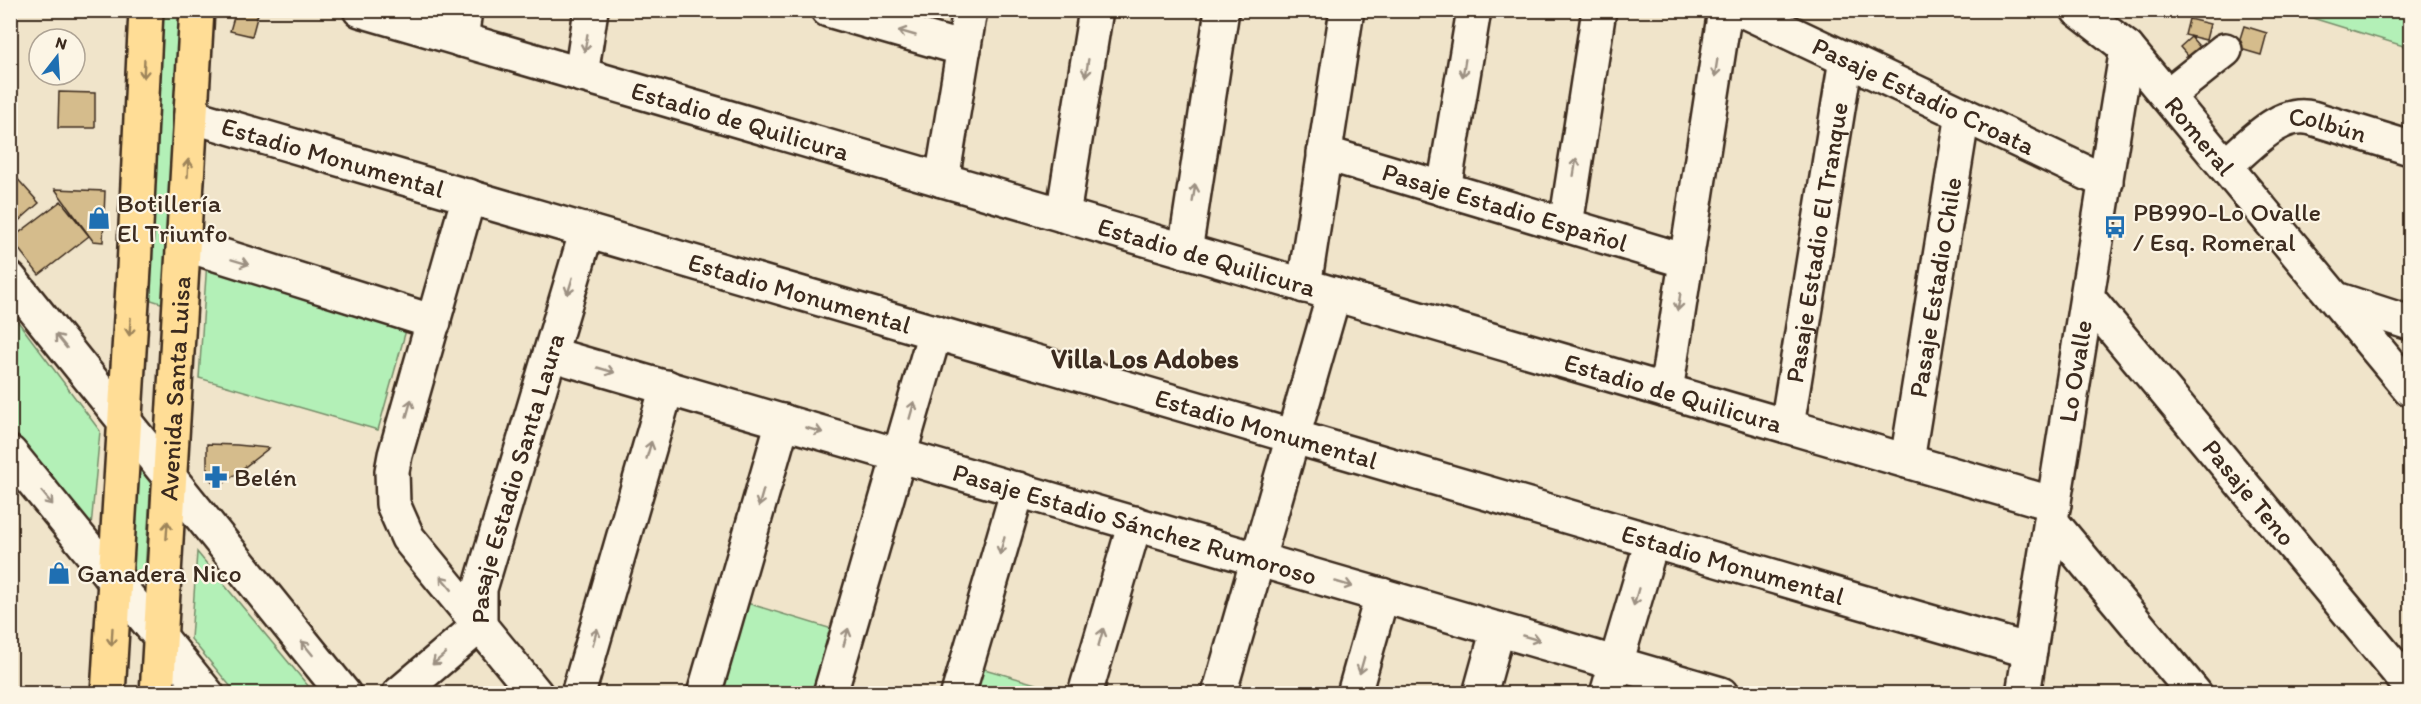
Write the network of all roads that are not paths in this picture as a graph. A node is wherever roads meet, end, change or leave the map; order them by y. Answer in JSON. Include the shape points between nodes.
{"nodes":[{"id":1,"x":146,"y":10,"type":"edge"},
{"id":2,"x":197,"y":10,"type":"edge"},
{"id":3,"x":360,"y":10,"type":"edge"},
{"id":4,"x":591,"y":10,"type":"edge"},
{"id":5,"x":970,"y":10,"type":"edge"},
{"id":6,"x":1096,"y":10,"type":"edge"},
{"id":7,"x":1222,"y":10,"type":"edge"},
{"id":8,"x":1347,"y":10,"type":"edge"},
{"id":9,"x":1474,"y":10,"type":"edge"},
{"id":10,"x":1599,"y":10,"type":"edge"},
{"id":11,"x":1725,"y":10,"type":"edge"},
{"id":12,"x":1742,"y":10,"type":"edge"},
{"id":13,"x":2078,"y":10,"type":"edge"},
{"id":14,"x":839,"y":12,"type":"edge"},
{"id":15,"x":463,"y":25,"type":"edge"},
{"id":16,"x":2127,"y":48,"type":"junction"},
{"id":17,"x":964,"y":49,"type":"junction"},
{"id":18,"x":2225,"y":50,"type":"dead end"},
{"id":19,"x":1846,"y":59,"type":"junction"},
{"id":20,"x":581,"y":75,"type":"junction"},
{"id":21,"x":2167,"y":96,"type":"junction"},
{"id":22,"x":1963,"y":114,"type":"junction"},
{"id":23,"x":191,"y":116,"type":"junction"},
{"id":24,"x":2410,"y":148,"type":"edge"},
{"id":25,"x":1324,"y":153,"type":"junction"},
{"id":26,"x":2225,"y":166,"type":"junction"},
{"id":27,"x":942,"y":180,"type":"junction"},
{"id":28,"x":2106,"y":182,"type":"junction"},
{"id":29,"x":1444,"y":189,"type":"junction"},
{"id":30,"x":470,"y":196,"type":"junction"},
{"id":31,"x":1063,"y":215,"type":"junction"},
{"id":32,"x":1566,"y":225,"type":"junction"},
{"id":33,"x":587,"y":230,"type":"junction"},
{"id":34,"x":184,"y":244,"type":"junction"},
{"id":35,"x":1185,"y":251,"type":"junction"},
{"id":36,"x":1686,"y":261,"type":"junction"},
{"id":37,"x":10,"y":279,"type":"edge"},
{"id":38,"x":1319,"y":290,"type":"junction"},
{"id":39,"x":2087,"y":297,"type":"junction"},
{"id":40,"x":2336,"y":299,"type":"junction"},
{"id":41,"x":434,"y":322,"type":"junction"},
{"id":42,"x":2410,"y":323,"type":"edge"},
{"id":43,"x":935,"y":332,"type":"junction"},
{"id":44,"x":550,"y":354,"type":"junction"},
{"id":45,"x":667,"y":387,"type":"junction"},
{"id":46,"x":2410,"y":389,"type":"edge"},
{"id":47,"x":1666,"y":391,"type":"junction"},
{"id":48,"x":125,"y":418,"type":"junction"},
{"id":49,"x":783,"y":421,"type":"junction"},
{"id":50,"x":1787,"y":426,"type":"junction"},
{"id":51,"x":1293,"y":436,"type":"junction"},
{"id":52,"x":10,"y":453,"type":"edge"},
{"id":53,"x":899,"y":455,"type":"junction"},
{"id":54,"x":1907,"y":461,"type":"junction"},
{"id":55,"x":170,"y":478,"type":"junction"},
{"id":56,"x":1018,"y":489,"type":"junction"},
{"id":57,"x":2053,"y":513,"type":"junction"},
{"id":58,"x":1135,"y":523,"type":"junction"},
{"id":59,"x":1652,"y":541,"type":"junction"},
{"id":60,"x":1258,"y":559,"type":"junction"},
{"id":61,"x":115,"y":580,"type":"junction"},
{"id":62,"x":1383,"y":595,"type":"junction"},
{"id":63,"x":480,"y":625,"type":"junction"},
{"id":64,"x":1498,"y":629,"type":"junction"},
{"id":65,"x":159,"y":636,"type":"junction"},
{"id":66,"x":2030,"y":651,"type":"junction"},
{"id":67,"x":1612,"y":678,"type":"edge"},
{"id":68,"x":2410,"y":686,"type":"edge"},
{"id":69,"x":108,"y":693,"type":"edge"},
{"id":70,"x":157,"y":693,"type":"edge"},
{"id":71,"x":207,"y":693,"type":"edge"},
{"id":72,"x":344,"y":693,"type":"edge"},
{"id":73,"x":399,"y":693,"type":"edge"},
{"id":74,"x":536,"y":693,"type":"edge"},
{"id":75,"x":578,"y":693,"type":"edge"},
{"id":76,"x":704,"y":693,"type":"edge"},
{"id":77,"x":830,"y":693,"type":"edge"},
{"id":78,"x":958,"y":693,"type":"edge"},
{"id":79,"x":1085,"y":693,"type":"edge"},
{"id":80,"x":1219,"y":693,"type":"edge"},
{"id":81,"x":1354,"y":693,"type":"edge"},
{"id":82,"x":1480,"y":693,"type":"edge"},
{"id":83,"x":1721,"y":693,"type":"edge"},
{"id":84,"x":2024,"y":693,"type":"edge"},
{"id":85,"x":2195,"y":693,"type":"edge"}],
"edges":[{"from":1,"to":48,"type":"main road","name":"Avenida Santa Luisa","one_way":true},
{"from":2,"to":23,"type":"main road","name":"Avenida Santa Luisa"},
{"from":3,"to":15,"type":"street","name":"Estadio de Quilicura"},
{"from":4,"to":20,"type":"street","one_way":true},
{"from":5,"to":17,"type":"street"},
{"from":6,"to":31,"type":"street","one_way":true},
{"from":35,"to":7,"type":"street","one_way":true},
{"from":8,"to":25,"type":"street"},
{"from":9,"to":29,"type":"street","one_way":true},
{"from":32,"to":10,"type":"street","one_way":true},
{"from":11,"to":36,"type":"street","one_way":true},
{"from":12,"to":19,"type":"street","name":"Pasaje Estadio Croata"},
{"from":13,"to":16,"type":"street","name":"Romeral"},
{"from":17,"to":14,"type":"street","one_way":true},
{"from":15,"to":20,"type":"street","name":"Estadio de Quilicura"},
{"from":16,"to":21,"type":"street","name":"Romeral"},
{"from":16,"to":28,"type":"street","name":"Lo Ovalle"},
{"from":17,"to":27,"type":"street"},
{"from":18,"to":21,"type":"street"},
{"from":19,"to":22,"type":"street","name":"Pasaje Estadio Croata"},
{"from":19,"to":50,"type":"street","name":"Pasaje Estadio El Tranque"},
{"from":20,"to":27,"type":"street","name":"Estadio de Quilicura"},
{"from":21,"to":26,"type":"street","name":"Romeral"},
{"from":22,"to":28,"type":"street","name":"Pasaje Estadio Croata"},
{"from":22,"to":54,"type":"street","name":"Pasaje Estadio Chile"},
{"from":23,"to":30,"type":"street","name":"Estadio Monumental"},
{"from":34,"to":23,"type":"main road","name":"Avenida Santa Luisa","one_way":true},
{"from":24,"to":26,"type":"street","name":"Colbún","via":[[2295,116],[2277,124]]},
{"from":25,"to":29,"type":"street","name":"Pasaje Estadio Español"},
{"from":25,"to":38,"type":"street"},
{"from":26,"to":40,"type":"street","name":"Romeral"},
{"from":27,"to":31,"type":"street","name":"Estadio de Quilicura"},
{"from":28,"to":39,"type":"street","name":"Lo Ovalle"},
{"from":29,"to":32,"type":"street","name":"Pasaje Estadio Español"},
{"from":30,"to":33,"type":"street","name":"Estadio Monumental"},
{"from":30,"to":41,"type":"street"},
{"from":31,"to":35,"type":"street","name":"Estadio de Quilicura"},
{"from":32,"to":36,"type":"street","name":"Pasaje Estadio Español"},
{"from":33,"to":43,"type":"street","name":"Estadio Monumental"},
{"from":33,"to":44,"type":"street","name":"Pasaje Estadio Santa Laura","one_way":true},
{"from":34,"to":41,"type":"street","one_way":true},
{"from":34,"to":55,"type":"main road","name":"Avenida Santa Luisa"},
{"from":35,"to":38,"type":"street","name":"Estadio de Quilicura"},
{"from":36,"to":47,"type":"street","one_way":true},
{"from":48,"to":37,"type":"street","one_way":true},
{"from":38,"to":47,"type":"street","name":"Estadio de Quilicura"},
{"from":38,"to":51,"type":"street"},
{"from":39,"to":57,"type":"street","name":"Lo Ovalle"},
{"from":39,"to":68,"type":"street","name":"Pasaje Teno"},
{"from":40,"to":42,"type":"street"},
{"from":40,"to":46,"type":"street","name":"Romeral"},
{"from":63,"to":41,"type":"street","one_way":true,"via":[[408,538],[393,504],[392,471]]},
{"from":43,"to":51,"type":"street","name":"Estadio Monumental"},
{"from":53,"to":43,"type":"street","one_way":true},
{"from":44,"to":45,"type":"street","name":"Pasaje Estadio Sánchez Rumoroso","one_way":true},
{"from":44,"to":63,"type":"street","name":"Pasaje Estadio Santa Laura","via":[[480,589]]},
{"from":45,"to":49,"type":"street","name":"Pasaje Estadio Sánchez Rumoroso"},
{"from":75,"to":45,"type":"street","one_way":true},
{"from":47,"to":50,"type":"street","name":"Estadio de Quilicura"},
{"from":48,"to":55,"type":"street"},
{"from":48,"to":61,"type":"main road","name":"Avenida Santa Luisa"},
{"from":49,"to":53,"type":"street","name":"Pasaje Estadio Sánchez Rumoroso","one_way":true},
{"from":49,"to":76,"type":"street","one_way":true},
{"from":50,"to":54,"type":"street","name":"Estadio de Quilicura"},
{"from":51,"to":59,"type":"street","name":"Estadio Monumental"},
{"from":51,"to":60,"type":"street"},
{"from":52,"to":61,"type":"street","one_way":true},
{"from":53,"to":56,"type":"street","name":"Pasaje Estadio Sánchez Rumoroso"},
{"from":77,"to":53,"type":"street","one_way":true},
{"from":54,"to":57,"type":"street","name":"Estadio de Quilicura"},
{"from":65,"to":55,"type":"main road","name":"Avenida Santa Luisa","one_way":true},
{"from":72,"to":55,"type":"street","one_way":true},
{"from":56,"to":58,"type":"street","name":"Pasaje Estadio Sánchez Rumoroso"},
{"from":56,"to":78,"type":"street","one_way":true},
{"from":57,"to":66,"type":"street","name":"Lo Ovalle"},
{"from":57,"to":85,"type":"street"},
{"from":58,"to":60,"type":"street","name":"Pasaje Estadio Sánchez Rumoroso"},
{"from":79,"to":58,"type":"street","one_way":true},
{"from":59,"to":66,"type":"street","name":"Estadio Monumental"},
{"from":59,"to":67,"type":"street","one_way":true},
{"from":60,"to":62,"type":"street","name":"Pasaje Estadio Sánchez Rumoroso","one_way":true},
{"from":60,"to":80,"type":"street"},
{"from":61,"to":65,"type":"street"},
{"from":61,"to":69,"type":"main road","name":"Avenida Santa Luisa","one_way":true},
{"from":62,"to":64,"type":"street","name":"Pasaje Estadio Sánchez Rumoroso"},
{"from":62,"to":81,"type":"street","one_way":true},
{"from":63,"to":73,"type":"street","name":"Pasaje Estadio Santa Laura","one_way":true},
{"from":63,"to":74,"type":"street"},
{"from":64,"to":67,"type":"street","name":"Pasaje Estadio Sánchez Rumoroso","one_way":true},
{"from":64,"to":82,"type":"street"},
{"from":65,"to":70,"type":"main road","name":"Avenida Santa Luisa"},
{"from":65,"to":71,"type":"street"},
{"from":66,"to":84,"type":"street","name":"Lo Ovalle"},
{"from":67,"to":83,"type":"street","name":"Pasaje Estadio Sánchez Rumoroso"}]}
